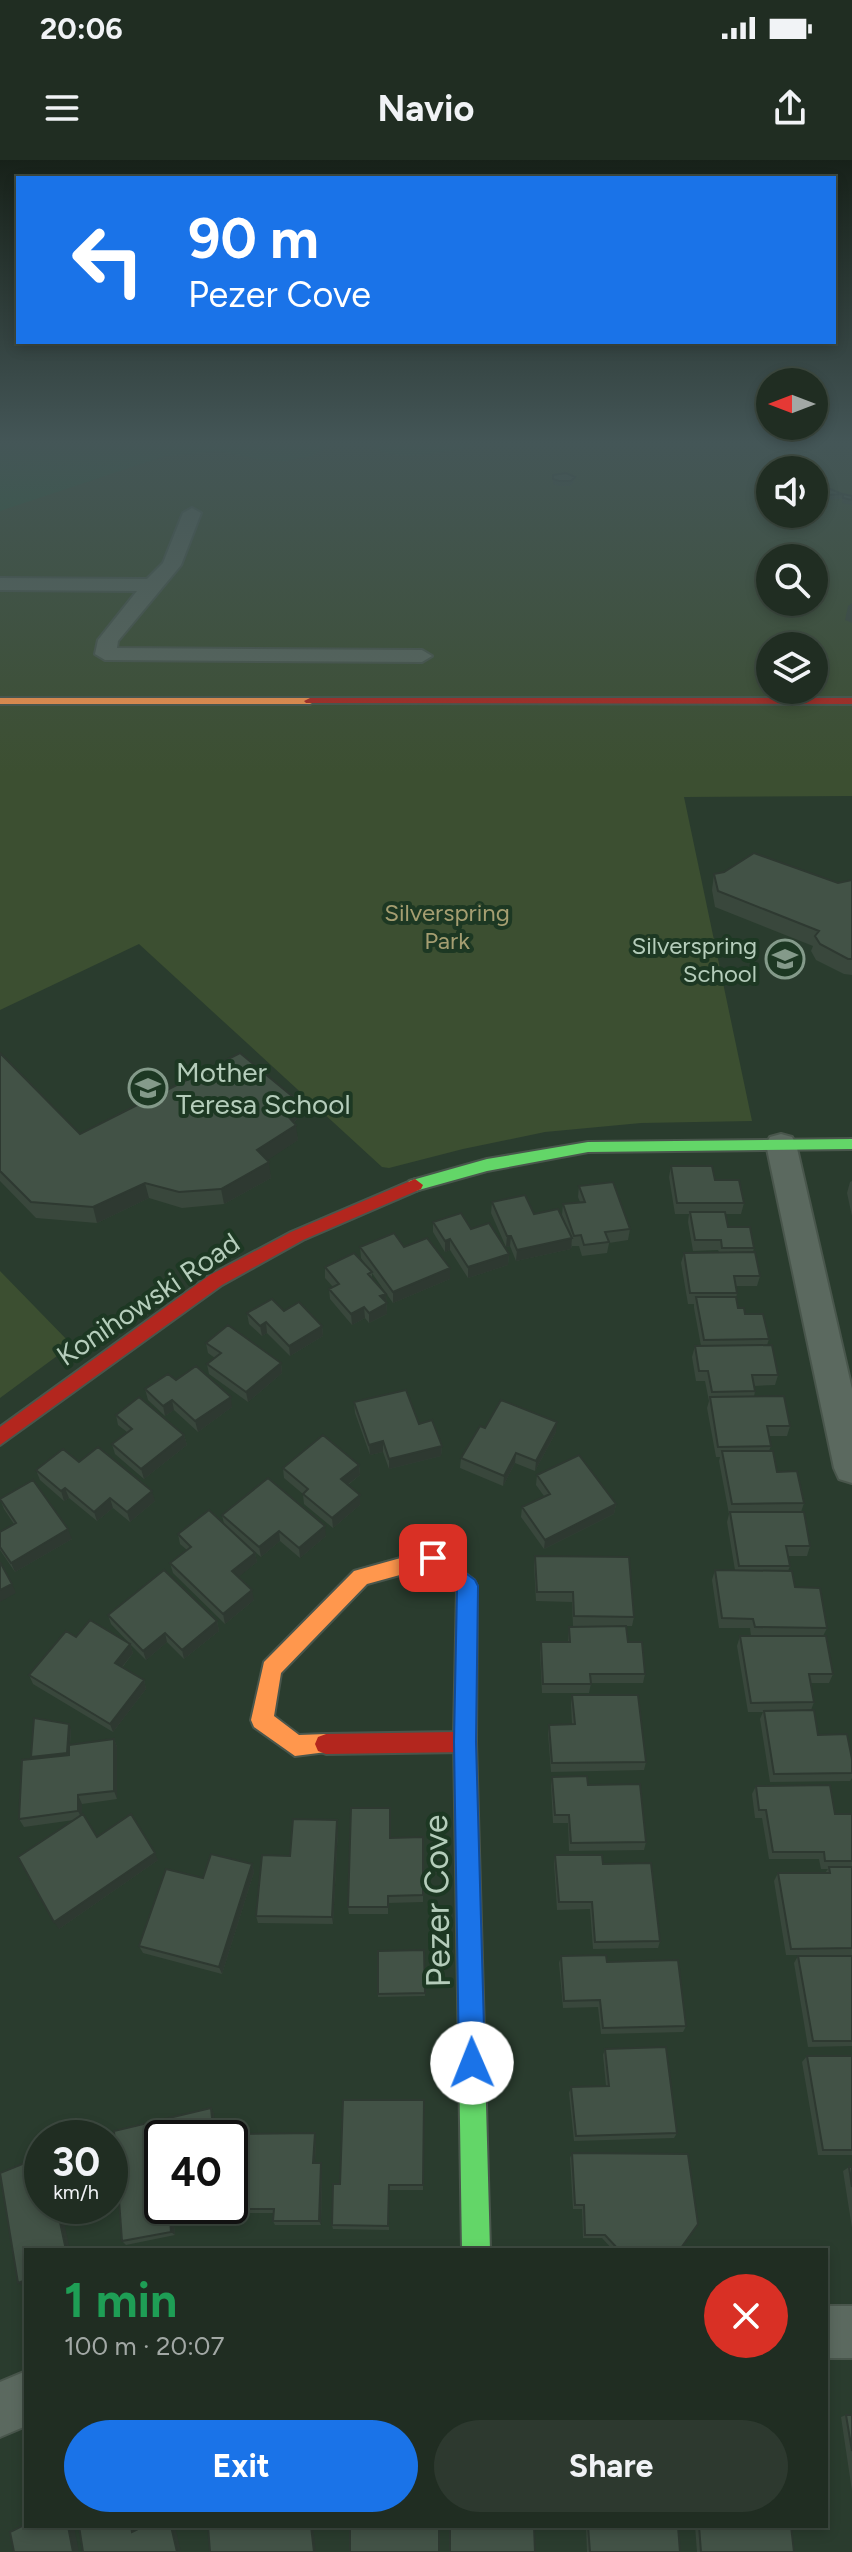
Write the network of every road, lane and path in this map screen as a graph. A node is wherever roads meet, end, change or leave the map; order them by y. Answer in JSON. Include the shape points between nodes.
{"nodes":[{"id":1,"x":177,"y":552,"type":"edge"},
{"id":2,"x":0,"y":584,"type":"edge"},
{"id":3,"x":152,"y":585,"type":"junction"},
{"id":4,"x":422,"y":656,"type":"dead end"},
{"id":5,"x":0,"y":701,"type":"edge"},
{"id":6,"x":852,"y":701,"type":"edge"},
{"id":7,"x":781,"y":1144,"type":"junction"},
{"id":8,"x":852,"y":1144,"type":"edge"},
{"id":9,"x":0,"y":1437,"type":"edge"},
{"id":10,"x":852,"y":1468,"type":"edge"},
{"id":11,"x":465,"y":1742,"type":"junction"},
{"id":12,"x":476,"y":2248,"type":"edge"},
{"id":13,"x":828,"y":2332,"type":"edge"},
{"id":14,"x":852,"y":2332,"type":"edge"},
{"id":15,"x":24,"y":2399,"type":"edge"},
{"id":16,"x":0,"y":2410,"type":"edge"}],
"edges":[{"from":1,"to":3,"type":"street"},
{"from":2,"to":3,"type":"street"},
{"from":3,"to":4,"type":"street","via":[[108,640],[105,654]]},
{"from":5,"to":6,"type":"street"},
{"from":7,"to":8,"type":"street","name":"Konihowski Road"},
{"from":7,"to":9,"type":"street","name":"Konihowski Road","via":[[588,1147],[487,1165],[377,1198],[216,1280]]},
{"from":7,"to":10,"type":"street"},
{"from":11,"to":11,"type":"street","name":"Pezer Cove","via":[[467,1586],[433,1558],[361,1577],[271,1669],[262,1720],[295,1746]]},
{"from":11,"to":12,"type":"street","name":"Pezer Cove"},
{"from":13,"to":14,"type":"street"},
{"from":15,"to":16,"type":"street"}]}
